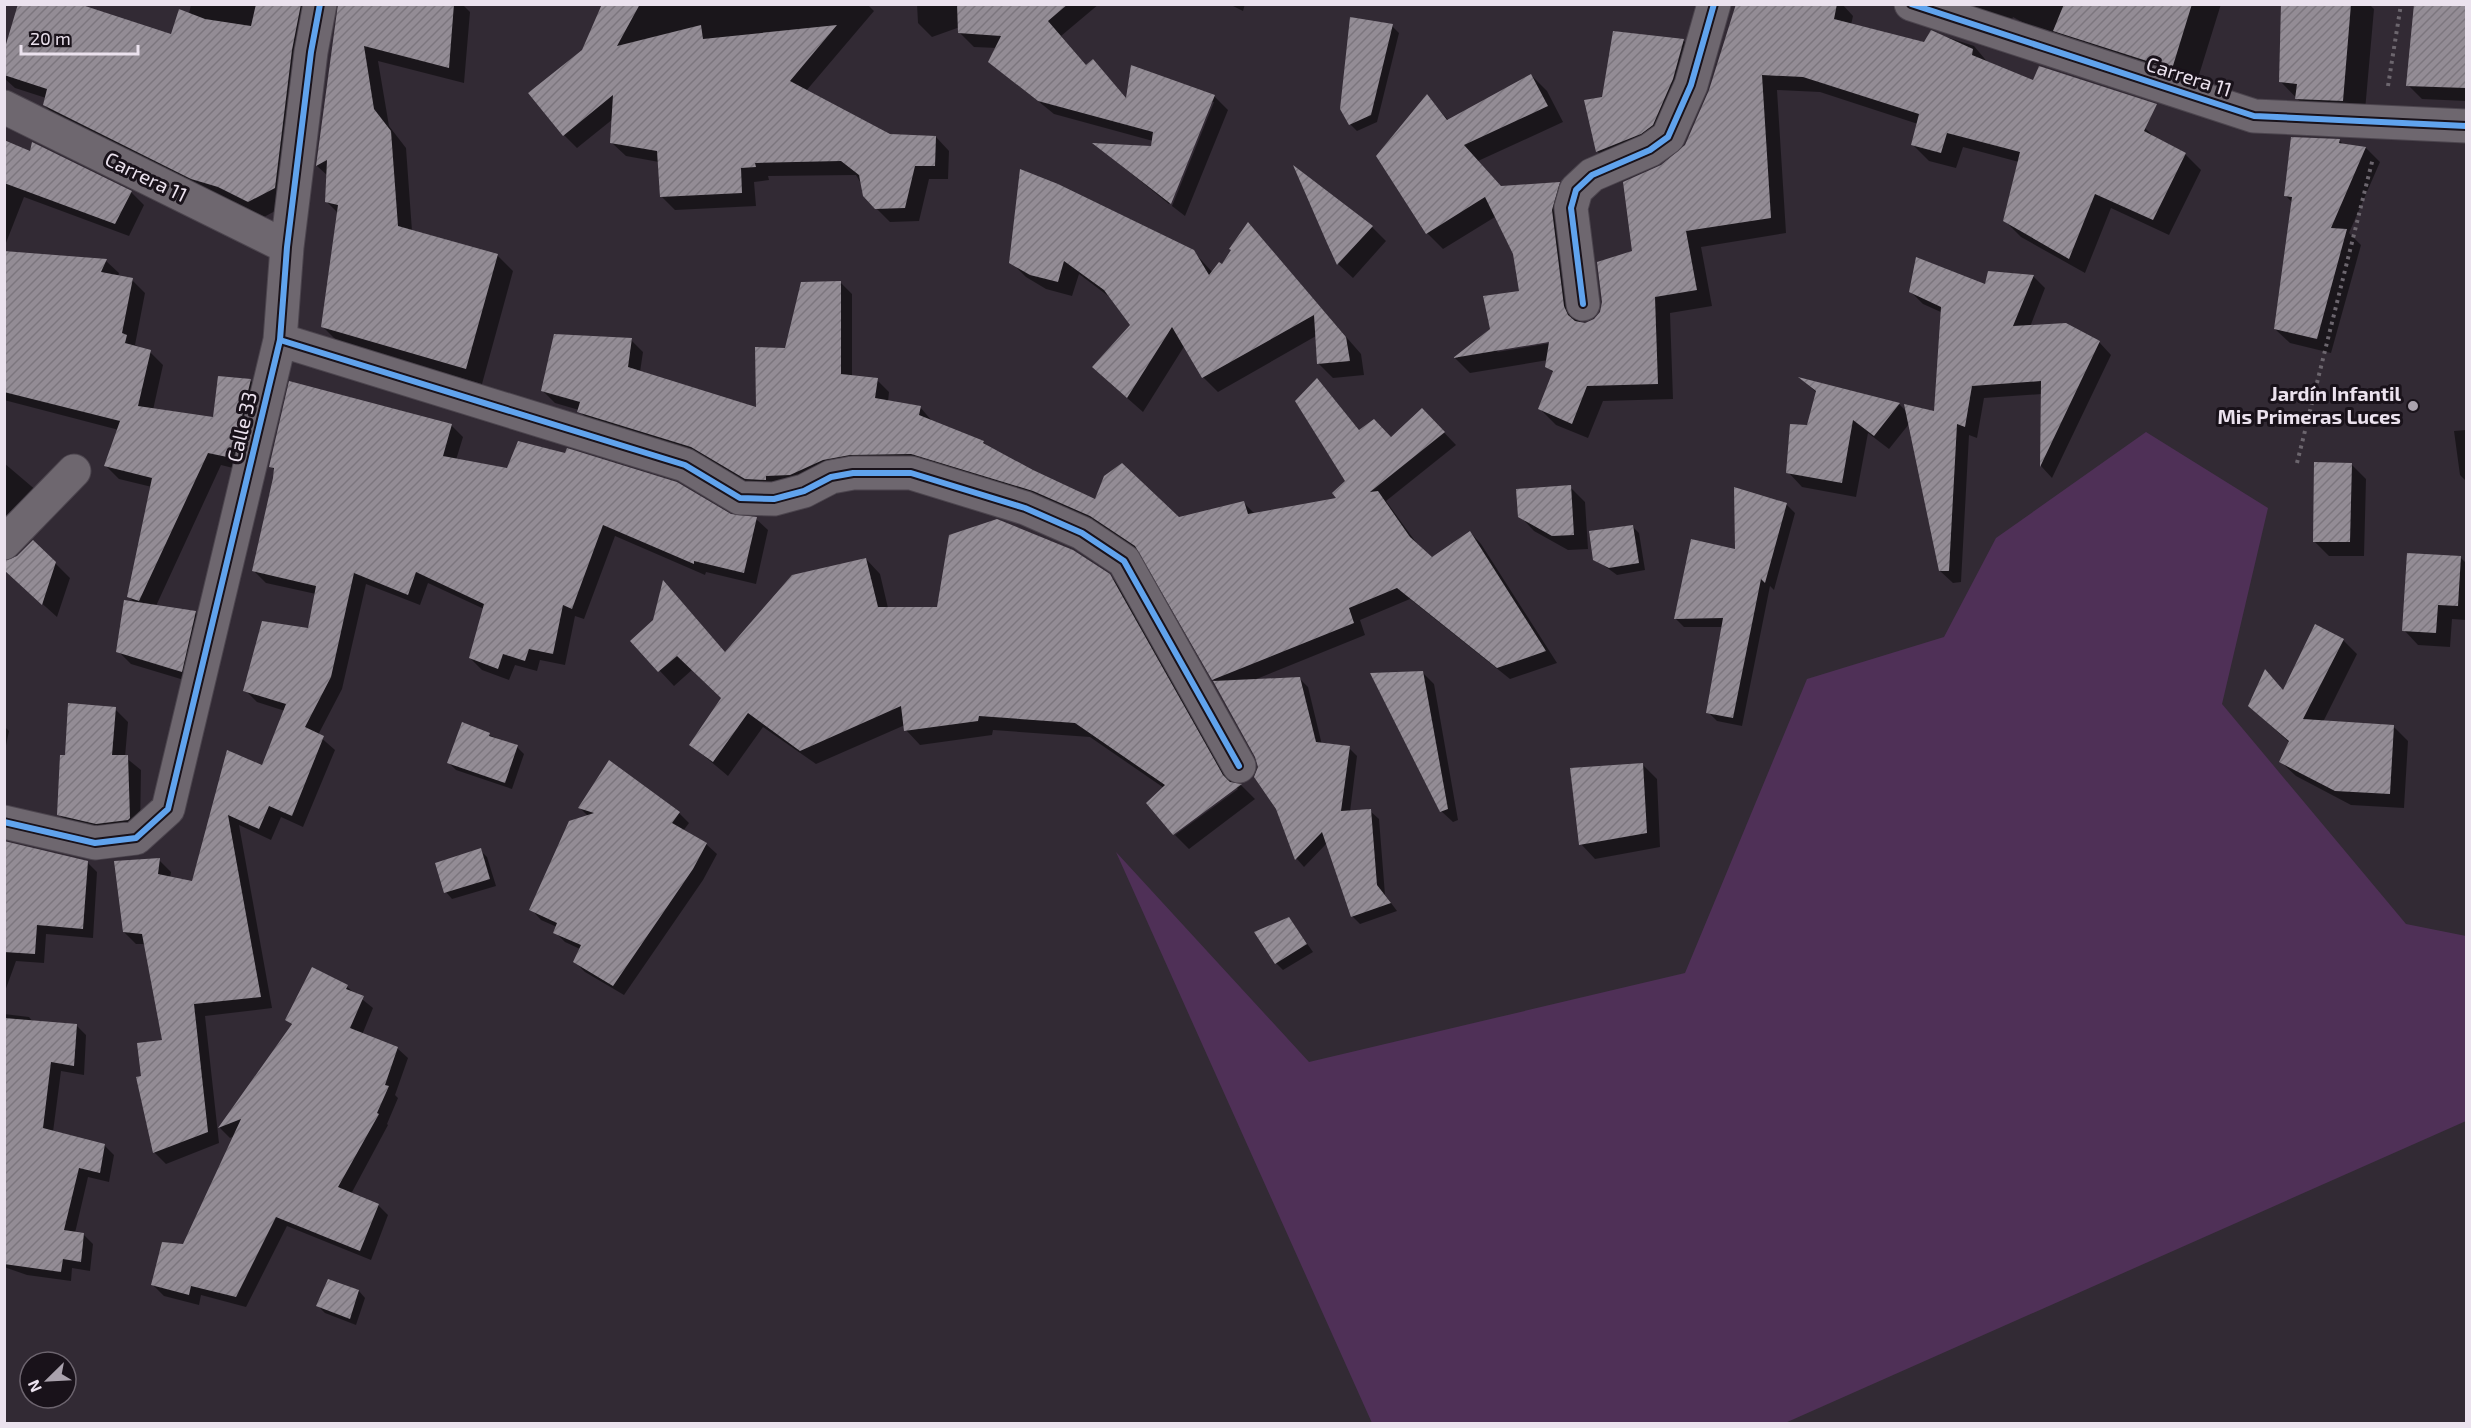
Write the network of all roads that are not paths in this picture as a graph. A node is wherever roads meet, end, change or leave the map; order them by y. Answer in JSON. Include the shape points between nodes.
{"nodes":[{"id":1,"x":320,"y":4,"type":"edge"},
{"id":2,"x":1714,"y":4,"type":"edge"},
{"id":3,"x":1911,"y":4,"type":"edge"},
{"id":4,"x":4,"y":107,"type":"edge"},
{"id":5,"x":2466,"y":126,"type":"edge"},
{"id":6,"x":287,"y":247,"type":"junction"},
{"id":7,"x":1583,"y":304,"type":"dead end"},
{"id":8,"x":280,"y":340,"type":"junction"},
{"id":9,"x":74,"y":471,"type":"dead end"},
{"id":10,"x":4,"y":543,"type":"edge"},
{"id":11,"x":1239,"y":766,"type":"dead end"},
{"id":12,"x":4,"y":822,"type":"edge"}],
"edges":[{"from":1,"to":6,"type":"street","name":"Calle 33"},
{"from":2,"to":7,"type":"street","via":[[1691,85],[1668,137],[1650,150],[1592,176],[1576,190],[1571,208]]},
{"from":3,"to":5,"type":"street","name":"Carrera 11","via":[[2254,116]]},
{"from":4,"to":6,"type":"street","name":"Carrera 11"},
{"from":6,"to":8,"type":"street","name":"Calle 33"},
{"from":8,"to":11,"type":"street","via":[[685,465],[740,498],[774,499],[804,491],[831,477],[853,473],[911,473],[1025,508],[1082,533],[1124,561]]},
{"from":8,"to":12,"type":"street","name":"Calle 33","via":[[168,809],[136,838],[95,843]]},
{"from":9,"to":10,"type":"street"}]}
